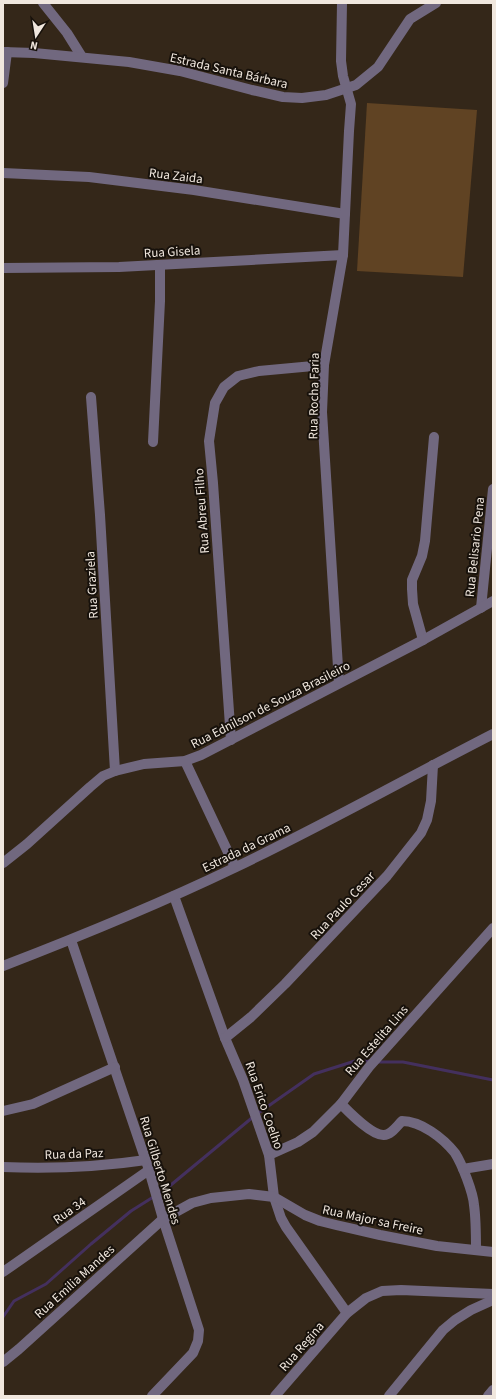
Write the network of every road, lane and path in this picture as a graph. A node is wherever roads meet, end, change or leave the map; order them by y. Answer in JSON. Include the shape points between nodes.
{"nodes":[{"id":1,"x":43,"y":3,"type":"edge"},
{"id":2,"x":342,"y":3,"type":"edge"},
{"id":3,"x":436,"y":3,"type":"edge"},
{"id":4,"x":5,"y":52,"type":"edge"},
{"id":5,"x":82,"y":57,"type":"junction"},
{"id":6,"x":3,"y":83,"type":"edge"},
{"id":7,"x":346,"y":89,"type":"junction"},
{"id":8,"x":3,"y":173,"type":"edge"},
{"id":9,"x":345,"y":214,"type":"junction"},
{"id":10,"x":343,"y":255,"type":"junction"},
{"id":11,"x":160,"y":265,"type":"junction"},
{"id":12,"x":3,"y":268,"type":"edge"},
{"id":13,"x":324,"y":365,"type":"junction"},
{"id":14,"x":91,"y":396,"type":"dead end"},
{"id":15,"x":434,"y":437,"type":"dead end"},
{"id":16,"x":153,"y":442,"type":"dead end"},
{"id":17,"x":493,"y":489,"type":"edge"},
{"id":18,"x":493,"y":601,"type":"edge"},
{"id":19,"x":481,"y":608,"type":"junction"},
{"id":20,"x":423,"y":640,"type":"junction"},
{"id":21,"x":339,"y":683,"type":"junction"},
{"id":22,"x":493,"y":734,"type":"edge"},
{"id":23,"x":231,"y":740,"type":"junction"},
{"id":24,"x":185,"y":760,"type":"junction"},
{"id":25,"x":433,"y":765,"type":"junction"},
{"id":26,"x":115,"y":771,"type":"junction"},
{"id":27,"x":3,"y":863,"type":"edge"},
{"id":28,"x":235,"y":867,"type":"junction"},
{"id":29,"x":174,"y":896,"type":"junction"},
{"id":30,"x":493,"y":928,"type":"edge"},
{"id":31,"x":71,"y":940,"type":"junction"},
{"id":32,"x":3,"y":966,"type":"edge"},
{"id":33,"x":226,"y":1038,"type":"junction"},
{"id":34,"x":115,"y":1067,"type":"junction"},
{"id":35,"x":340,"y":1104,"type":"junction"},
{"id":36,"x":3,"y":1111,"type":"edge"},
{"id":37,"x":269,"y":1155,"type":"junction"},
{"id":38,"x":146,"y":1160,"type":"junction"},
{"id":39,"x":493,"y":1164,"type":"edge"},
{"id":40,"x":3,"y":1167,"type":"edge"},
{"id":41,"x":463,"y":1169,"type":"junction"},
{"id":42,"x":149,"y":1170,"type":"junction"},
{"id":43,"x":274,"y":1197,"type":"junction"},
{"id":44,"x":163,"y":1219,"type":"junction"},
{"id":45,"x":476,"y":1250,"type":"junction"},
{"id":46,"x":493,"y":1252,"type":"edge"},
{"id":47,"x":3,"y":1272,"type":"edge"},
{"id":48,"x":493,"y":1294,"type":"edge"},
{"id":49,"x":493,"y":1300,"type":"edge"},
{"id":50,"x":347,"y":1313,"type":"junction"},
{"id":51,"x":3,"y":1362,"type":"edge"},
{"id":52,"x":493,"y":1390,"type":"edge"},
{"id":53,"x":152,"y":1396,"type":"edge"},
{"id":54,"x":274,"y":1396,"type":"edge"},
{"id":55,"x":389,"y":1396,"type":"edge"},
{"id":56,"x":488,"y":1396,"type":"edge"}],
"edges":[{"from":1,"to":5,"type":"street"},
{"from":2,"to":7,"type":"street","name":"Rua Rocha Faria","via":[[342,61]]},
{"from":3,"to":7,"type":"street","name":"Estrada Santa Bárbara","via":[[410,19],[378,67]]},
{"from":4,"to":5,"type":"street","name":"Estrada Santa Bárbara"},
{"from":4,"to":6,"type":"street"},
{"from":5,"to":7,"type":"street","name":"Estrada Santa Bárbara","via":[[129,62],[283,96],[302,98]]},
{"from":7,"to":9,"type":"street","name":"Rua Rocha Faria","via":[[351,104]]},
{"from":8,"to":9,"type":"street","name":"Rua Zaida","via":[[89,176]]},
{"from":9,"to":10,"type":"street","name":"Rua Rocha Faria"},
{"from":10,"to":11,"type":"street","name":"Rua Gisela"},
{"from":10,"to":13,"type":"street","name":"Rua Rocha Faria"},
{"from":11,"to":12,"type":"street","name":"Rua Gisela"},
{"from":11,"to":16,"type":"street"},
{"from":13,"to":21,"type":"street","name":"Rua Rocha Faria","via":[[322,412]]},
{"from":13,"to":23,"type":"street","name":"Rua Abreu Filho","via":[[259,371],[238,376],[224,387],[215,403],[209,441]]},
{"from":14,"to":26,"type":"street","name":"Rua Graziela"},
{"from":15,"to":20,"type":"street","via":[[425,541],[412,580],[413,604]]},
{"from":17,"to":19,"type":"street","name":"Rua Belisario Pena"},
{"from":18,"to":19,"type":"street","name":"Rua Ednilson de Souza Brasileiro"},
{"from":19,"to":20,"type":"street","name":"Rua Ednilson de Souza Brasileiro"},
{"from":20,"to":21,"type":"street","name":"Rua Ednilson de Souza Brasileiro"},
{"from":21,"to":23,"type":"street","name":"Rua Ednilson de Souza Brasileiro"},
{"from":22,"to":25,"type":"street","name":"Estrada da Grama"},
{"from":23,"to":24,"type":"street","name":"Rua Ednilson de Souza Brasileiro"},
{"from":24,"to":26,"type":"street","name":"Rua Ednilson de Souza Brasileiro","via":[[144,764]]},
{"from":24,"to":28,"type":"street"},
{"from":25,"to":28,"type":"street","name":"Estrada da Grama"},
{"from":25,"to":33,"type":"street","name":"Rua Paulo Cesar","via":[[431,801],[421,833],[387,876],[285,984]]},
{"from":26,"to":27,"type":"street","name":"Rua Ednilson de Souza Brasileiro","via":[[90,786]]},
{"from":28,"to":29,"type":"street","name":"Estrada da Grama"},
{"from":29,"to":31,"type":"street","name":"Estrada da Grama"},
{"from":29,"to":33,"type":"street","name":"Rua Erico Coelho"},
{"from":30,"to":35,"type":"street","name":"Rua Estelita Lins","via":[[378,1056]]},
{"from":31,"to":32,"type":"street","name":"Estrada da Grama"},
{"from":31,"to":34,"type":"street","name":"Rua Gilberto Mendes"},
{"from":33,"to":37,"type":"street","name":"Rua Erico Coelho"},
{"from":34,"to":36,"type":"street","via":[[33,1104]]},
{"from":34,"to":38,"type":"street","name":"Rua Gilberto Mendes"},
{"from":35,"to":37,"type":"street","name":"Rua Estelita Lins","via":[[313,1132]]},
{"from":35,"to":41,"type":"street","via":[[378,1134],[385,1135],[402,1121],[420,1125],[435,1133],[450,1148]]},
{"from":37,"to":43,"type":"street","name":"Rua Erico Coelho"},
{"from":38,"to":40,"type":"street","name":"Rua da Paz","via":[[103,1165]]},
{"from":38,"to":42,"type":"street","name":"Rua Gilberto Mendes"},
{"from":39,"to":41,"type":"street"},
{"from":41,"to":45,"type":"street","via":[[474,1204]]},
{"from":42,"to":44,"type":"street","name":"Rua Gilberto Mendes"},
{"from":42,"to":47,"type":"street","name":"Rua 34"},
{"from":43,"to":44,"type":"street","name":"Rua Major sa Freire","via":[[249,1194],[211,1198],[192,1203]]},
{"from":43,"to":45,"type":"street","name":"Rua Major sa Freire","via":[[305,1215],[330,1224],[380,1236]]},
{"from":43,"to":50,"type":"street","name":"Rua Erico Coelho","via":[[286,1227]]},
{"from":44,"to":51,"type":"street","name":"Rua Emilia Mandes"},
{"from":44,"to":53,"type":"street","name":"Rua Gilberto Mendes","via":[[199,1330],[193,1353]]},
{"from":45,"to":46,"type":"street","name":"Rua Major sa Freire"},
{"from":48,"to":50,"type":"street","via":[[382,1291],[366,1298]]},
{"from":49,"to":55,"type":"street","via":[[471,1310],[443,1330]]},
{"from":50,"to":54,"type":"street","name":"Rua Regina"},
{"from":52,"to":56,"type":"street"}]}
